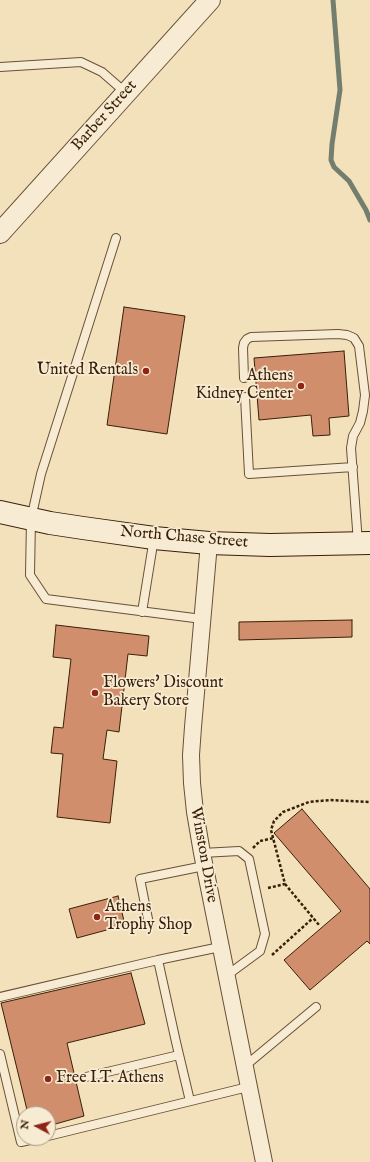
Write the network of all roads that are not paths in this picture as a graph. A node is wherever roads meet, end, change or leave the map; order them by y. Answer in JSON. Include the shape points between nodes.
{"nodes":[{"id":1,"x":210,"y":0,"type":"edge"},
{"id":2,"x":0,"y":67,"type":"edge"},
{"id":3,"x":126,"y":93,"type":"junction"},
{"id":4,"x":0,"y":233,"type":"edge"},
{"id":5,"x":116,"y":238,"type":"dead end"},
{"id":6,"x":244,"y":378,"type":"dead end"},
{"id":7,"x":245,"y":396,"type":"dead end"},
{"id":8,"x":353,"y":467,"type":"junction"},
{"id":9,"x":0,"y":512,"type":"edge"},
{"id":10,"x":31,"y":519,"type":"junction"},
{"id":11,"x":154,"y":538,"type":"junction"},
{"id":12,"x":209,"y":543,"type":"junction"},
{"id":13,"x":364,"y":543,"type":"edge"},
{"id":14,"x":142,"y":612,"type":"junction"},
{"id":15,"x":202,"y":619,"type":"junction"},
{"id":16,"x":203,"y":860,"type":"junction"},
{"id":17,"x":149,"y":924,"type":"dead end"},
{"id":18,"x":220,"y":947,"type":"junction"},
{"id":19,"x":158,"y":960,"type":"junction"},
{"id":20,"x":226,"y":976,"type":"junction"},
{"id":21,"x":0,"y":996,"type":"edge"},
{"id":22,"x":316,"y":1008,"type":"dead end"},
{"id":23,"x":0,"y":1054,"type":"edge"},
{"id":24,"x":179,"y":1055,"type":"junction"},
{"id":25,"x":244,"y":1066,"type":"junction"},
{"id":26,"x":86,"y":1077,"type":"dead end"},
{"id":27,"x":248,"y":1087,"type":"junction"},
{"id":28,"x":190,"y":1101,"type":"junction"},
{"id":29,"x":16,"y":1121,"type":"edge"},
{"id":30,"x":56,"y":1134,"type":"edge"},
{"id":31,"x":264,"y":1162,"type":"edge"}],
"edges":[{"from":1,"to":3,"type":"street","name":"Barber Street"},
{"from":2,"to":3,"type":"lane","via":[[81,62],[102,72]]},
{"from":3,"to":4,"type":"street","name":"Barber Street"},
{"from":5,"to":10,"type":"lane","via":[[41,474]]},
{"from":6,"to":8,"type":"lane","via":[[243,348],[247,339],[252,337],[338,334],[354,338],[359,346],[365,395],[360,423],[353,436],[351,448]]},
{"from":7,"to":8,"type":"lane","via":[[249,474]]},
{"from":8,"to":13,"type":"lane"},
{"from":9,"to":10,"type":"main road","name":"North Chase Street"},
{"from":10,"to":11,"type":"main road","name":"North Chase Street"},
{"from":10,"to":14,"type":"lane","via":[[30,574],[46,600]]},
{"from":11,"to":12,"type":"main road","name":"North Chase Street"},
{"from":11,"to":14,"type":"lane"},
{"from":12,"to":13,"type":"main road","name":"North Chase Street"},
{"from":12,"to":15,"type":"street","name":"Winston Drive"},
{"from":14,"to":15,"type":"lane"},
{"from":15,"to":16,"type":"street","name":"Winston Drive","via":[[191,755],[194,804]]},
{"from":16,"to":17,"type":"lane","via":[[140,880]]},
{"from":16,"to":18,"type":"street","name":"Winston Drive"},
{"from":16,"to":20,"type":"lane","via":[[242,853],[249,859],[265,934],[258,952]]},
{"from":18,"to":19,"type":"lane"},
{"from":18,"to":20,"type":"street","name":"Winston Drive"},
{"from":19,"to":21,"type":"lane"},
{"from":19,"to":24,"type":"lane"},
{"from":20,"to":25,"type":"street","name":"Winston Drive"},
{"from":22,"to":25,"type":"lane"},
{"from":23,"to":29,"type":"lane"},
{"from":24,"to":26,"type":"lane"},
{"from":24,"to":28,"type":"lane"},
{"from":25,"to":27,"type":"street","name":"Winston Drive"},
{"from":27,"to":28,"type":"lane"},
{"from":27,"to":31,"type":"street","name":"Winston Drive"},
{"from":28,"to":30,"type":"lane"}]}
